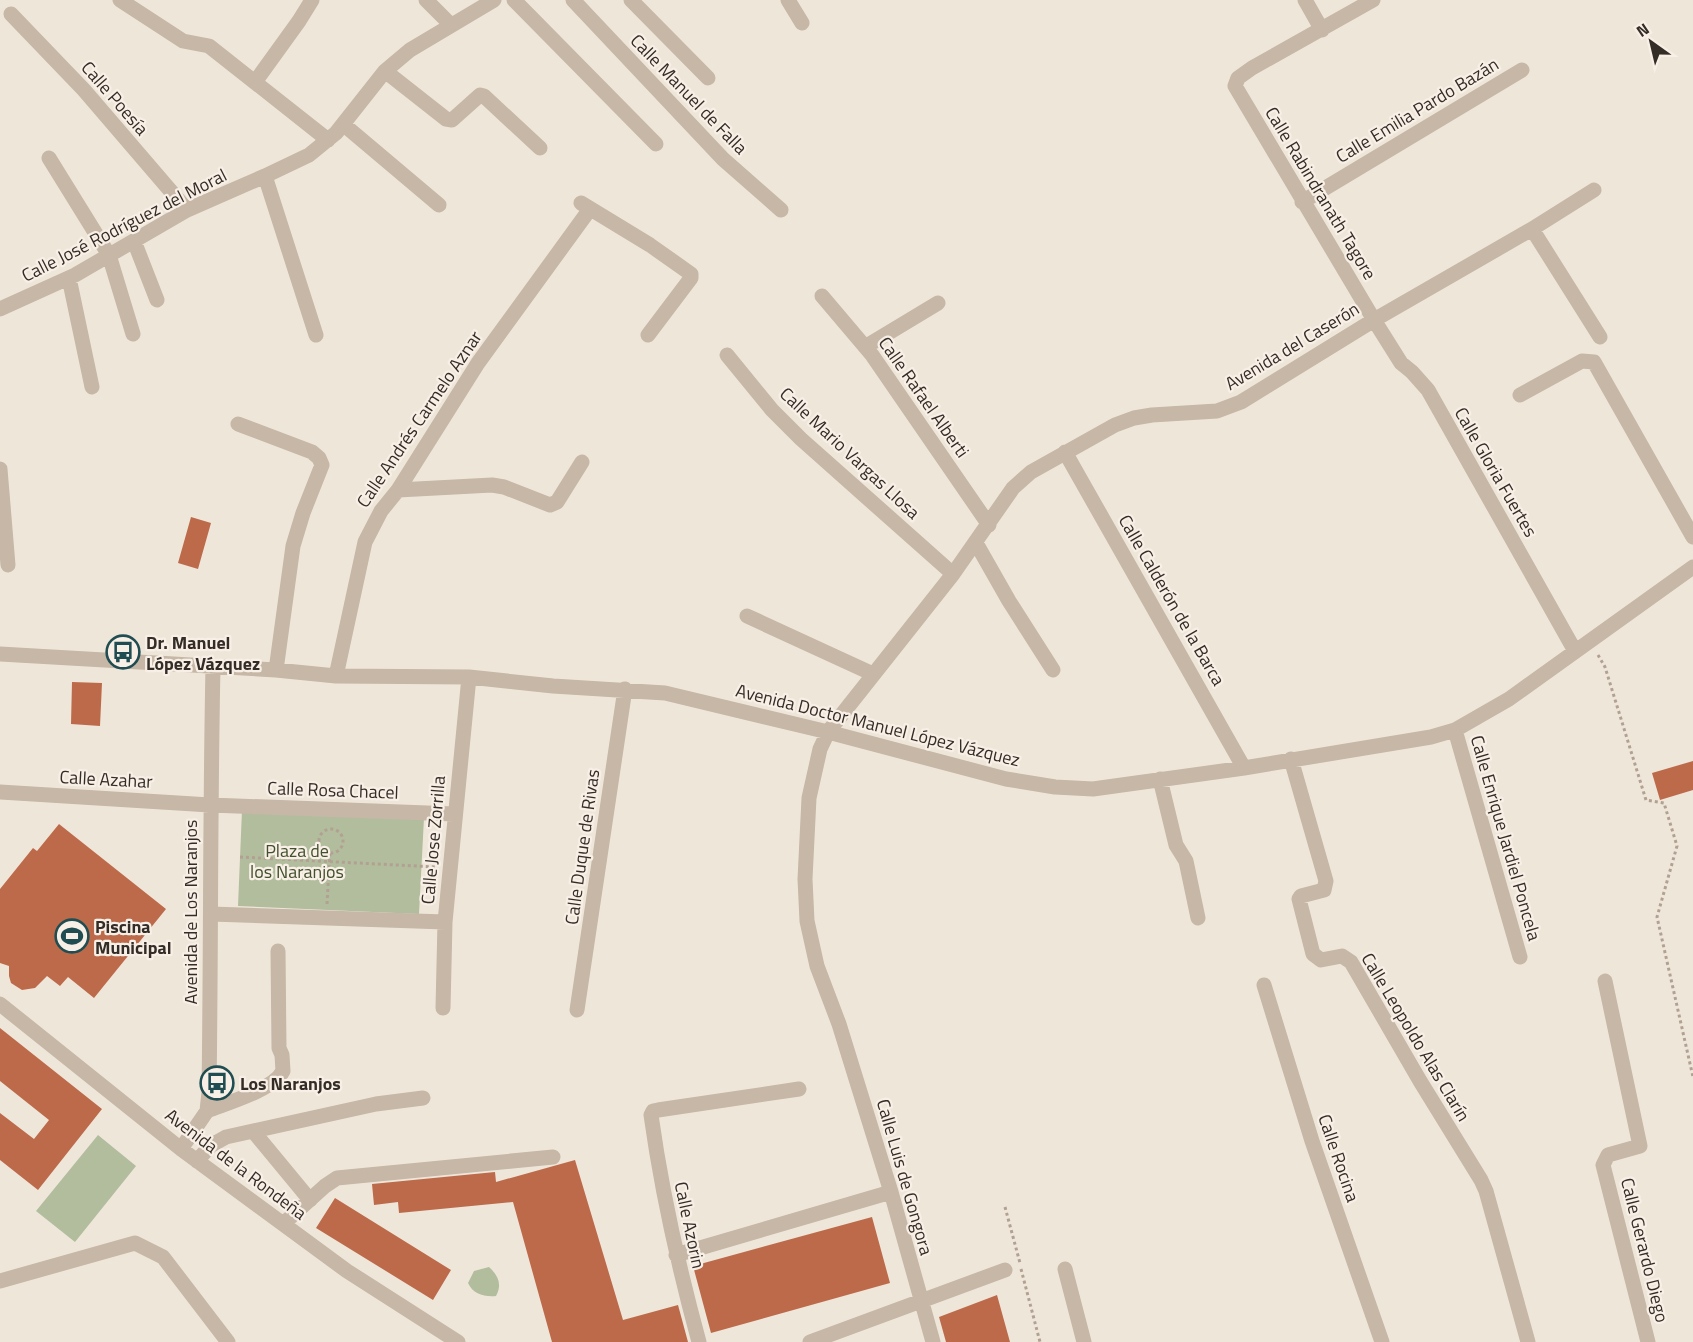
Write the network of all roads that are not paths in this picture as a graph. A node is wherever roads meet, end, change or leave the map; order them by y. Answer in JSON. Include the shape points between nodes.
{"nodes":[{"id":1,"x":120,"y":0,"type":"edge"},
{"id":2,"x":312,"y":0,"type":"edge"},
{"id":3,"x":426,"y":0,"type":"edge"},
{"id":4,"x":494,"y":0,"type":"edge"},
{"id":5,"x":514,"y":0,"type":"edge"},
{"id":6,"x":573,"y":0,"type":"edge"},
{"id":7,"x":631,"y":0,"type":"edge"},
{"id":8,"x":788,"y":0,"type":"edge"},
{"id":9,"x":1305,"y":0,"type":"edge"},
{"id":10,"x":1374,"y":0,"type":"edge"},
{"id":11,"x":11,"y":14,"type":"dead end"},
{"id":12,"x":802,"y":23,"type":"dead end"},
{"id":13,"x":451,"y":25,"type":"junction"},
{"id":14,"x":1322,"y":30,"type":"junction"},
{"id":15,"x":1522,"y":70,"type":"dead end"},
{"id":16,"x":385,"y":71,"type":"junction"},
{"id":17,"x":708,"y":78,"type":"dead end"},
{"id":18,"x":255,"y":82,"type":"junction"},
{"id":19,"x":343,"y":124,"type":"junction"},
{"id":20,"x":328,"y":140,"type":"junction"},
{"id":21,"x":656,"y":144,"type":"dead end"},
{"id":22,"x":540,"y":148,"type":"dead end"},
{"id":23,"x":49,"y":158,"type":"dead end"},
{"id":24,"x":265,"y":176,"type":"junction"},
{"id":25,"x":1594,"y":190,"type":"dead end"},
{"id":26,"x":1302,"y":202,"type":"junction"},
{"id":27,"x":439,"y":205,"type":"dead end"},
{"id":28,"x":187,"y":210,"type":"junction"},
{"id":29,"x":781,"y":210,"type":"dead end"},
{"id":30,"x":1532,"y":229,"type":"junction"},
{"id":31,"x":134,"y":241,"type":"junction"},
{"id":32,"x":109,"y":255,"type":"junction"},
{"id":33,"x":69,"y":278,"type":"junction"},
{"id":34,"x":822,"y":296,"type":"dead end"},
{"id":35,"x":157,"y":300,"type":"dead end"},
{"id":36,"x":938,"y":303,"type":"dead end"},
{"id":37,"x":0,"y":309,"type":"edge"},
{"id":38,"x":1374,"y":321,"type":"junction"},
{"id":39,"x":134,"y":334,"type":"dead end"},
{"id":40,"x":316,"y":335,"type":"dead end"},
{"id":41,"x":648,"y":335,"type":"dead end"},
{"id":42,"x":1600,"y":337,"type":"dead end"},
{"id":43,"x":865,"y":347,"type":"junction"},
{"id":44,"x":727,"y":355,"type":"dead end"},
{"id":45,"x":92,"y":387,"type":"dead end"},
{"id":46,"x":1520,"y":395,"type":"dead end"},
{"id":47,"x":238,"y":424,"type":"dead end"},
{"id":48,"x":1065,"y":452,"type":"junction"},
{"id":49,"x":582,"y":462,"type":"dead end"},
{"id":50,"x":0,"y":470,"type":"edge"},
{"id":51,"x":398,"y":490,"type":"junction"},
{"id":52,"x":989,"y":525,"type":"junction"},
{"id":53,"x":1693,"y":537,"type":"edge"},
{"id":54,"x":976,"y":543,"type":"junction"},
{"id":55,"x":8,"y":565,"type":"dead end"},
{"id":56,"x":1693,"y":567,"type":"edge"},
{"id":57,"x":953,"y":573,"type":"junction"},
{"id":58,"x":747,"y":616,"type":"dead end"},
{"id":59,"x":1575,"y":651,"type":"junction"},
{"id":60,"x":0,"y":654,"type":"edge"},
{"id":61,"x":213,"y":667,"type":"junction"},
{"id":62,"x":276,"y":670,"type":"junction"},
{"id":63,"x":1053,"y":670,"type":"dead end"},
{"id":64,"x":873,"y":674,"type":"junction"},
{"id":65,"x":336,"y":676,"type":"junction"},
{"id":66,"x":469,"y":677,"type":"junction"},
{"id":67,"x":625,"y":689,"type":"junction"},
{"id":68,"x":1455,"y":730,"type":"junction"},
{"id":69,"x":828,"y":732,"type":"junction"},
{"id":70,"x":1291,"y":759,"type":"junction"},
{"id":71,"x":1244,"y":768,"type":"junction"},
{"id":72,"x":1160,"y":779,"type":"junction"},
{"id":73,"x":0,"y":792,"type":"edge"},
{"id":74,"x":210,"y":805,"type":"junction"},
{"id":75,"x":454,"y":814,"type":"junction"},
{"id":76,"x":211,"y":914,"type":"junction"},
{"id":77,"x":1198,"y":918,"type":"dead end"},
{"id":78,"x":445,"y":921,"type":"junction"},
{"id":79,"x":278,"y":951,"type":"dead end"},
{"id":80,"x":1520,"y":957,"type":"dead end"},
{"id":81,"x":1605,"y":981,"type":"dead end"},
{"id":82,"x":1264,"y":985,"type":"dead end"},
{"id":83,"x":0,"y":1004,"type":"edge"},
{"id":84,"x":443,"y":1008,"type":"dead end"},
{"id":85,"x":577,"y":1010,"type":"dead end"},
{"id":86,"x":799,"y":1089,"type":"dead end"},
{"id":87,"x":423,"y":1098,"type":"dead end"},
{"id":88,"x":207,"y":1111,"type":"junction"},
{"id":89,"x":253,"y":1131,"type":"junction"},
{"id":90,"x":181,"y":1149,"type":"junction"},
{"id":91,"x":554,"y":1156,"type":"dead end"},
{"id":92,"x":197,"y":1161,"type":"junction"},
{"id":93,"x":891,"y":1192,"type":"junction"},
{"id":94,"x":309,"y":1200,"type":"junction"},
{"id":95,"x":283,"y":1224,"type":"junction"},
{"id":96,"x":676,"y":1255,"type":"junction"},
{"id":97,"x":1065,"y":1269,"type":"dead end"},
{"id":98,"x":1005,"y":1270,"type":"dead end"},
{"id":99,"x":0,"y":1281,"type":"edge"},
{"id":100,"x":921,"y":1301,"type":"junction"},
{"id":101,"x":228,"y":1342,"type":"edge"},
{"id":102,"x":458,"y":1342,"type":"edge"},
{"id":103,"x":699,"y":1342,"type":"edge"},
{"id":104,"x":810,"y":1342,"type":"edge"},
{"id":105,"x":933,"y":1342,"type":"edge"},
{"id":106,"x":1084,"y":1342,"type":"edge"},
{"id":107,"x":1382,"y":1342,"type":"edge"},
{"id":108,"x":1528,"y":1342,"type":"edge"},
{"id":109,"x":1648,"y":1342,"type":"edge"}],
"edges":[{"from":1,"to":18,"type":"street","via":[[183,41],[209,46]]},
{"from":2,"to":18,"type":"street"},
{"from":3,"to":13,"type":"street"},
{"from":4,"to":13,"type":"street","name":"Calle José Rodríguez del Moral"},
{"from":5,"to":21,"type":"street"},
{"from":6,"to":29,"type":"street","name":"Calle Manuel de Falla","via":[[723,159]]},
{"from":7,"to":17,"type":"street"},
{"from":8,"to":12,"type":"street"},
{"from":9,"to":14,"type":"street"},
{"from":10,"to":14,"type":"street"},
{"from":11,"to":28,"type":"street","name":"Calle Poesía","via":[[84,90]]},
{"from":13,"to":16,"type":"street","name":"Calle José Rodríguez del Moral"},
{"from":14,"to":26,"type":"street","name":"Calle Rabindranath Tagore","via":[[1252,68],[1238,78],[1235,86]]},
{"from":15,"to":26,"type":"street","name":"Calle Emilia Pardo Bazán"},
{"from":16,"to":19,"type":"street","name":"Calle José Rodríguez del Moral"},
{"from":16,"to":22,"type":"street","via":[[446,119],[452,120],[484,96]]},
{"from":18,"to":20,"type":"street"},
{"from":19,"to":20,"type":"street","name":"Calle José Rodríguez del Moral"},
{"from":19,"to":27,"type":"street"},
{"from":20,"to":24,"type":"street","name":"Calle José Rodríguez del Moral","via":[[309,155]]},
{"from":23,"to":32,"type":"street"},
{"from":24,"to":28,"type":"street","name":"Calle José Rodríguez del Moral"},
{"from":24,"to":40,"type":"street"},
{"from":25,"to":30,"type":"street","name":"Avenida del Caserón"},
{"from":26,"to":38,"type":"street","name":"Calle Rabindranath Tagore"},
{"from":28,"to":31,"type":"street","name":"Calle José Rodríguez del Moral"},
{"from":30,"to":38,"type":"street","name":"Avenida del Caserón"},
{"from":30,"to":42,"type":"street"},
{"from":31,"to":32,"type":"street","name":"Calle José Rodríguez del Moral"},
{"from":31,"to":35,"type":"street"},
{"from":32,"to":33,"type":"street","name":"Calle José Rodríguez del Moral"},
{"from":32,"to":39,"type":"street"},
{"from":33,"to":37,"type":"street","name":"Calle José Rodríguez del Moral"},
{"from":33,"to":45,"type":"street"},
{"from":34,"to":43,"type":"street","name":"Calle Rafael Alberti"},
{"from":36,"to":43,"type":"street"},
{"from":38,"to":48,"type":"street","name":"Avenida del Caserón","via":[[1241,402],[1217,411],[1134,418]]},
{"from":38,"to":59,"type":"street","name":"Calle Gloria Fuertes","via":[[1401,363],[1428,390]]},
{"from":41,"to":51,"type":"street","name":"Calle Andrés Carmelo Aznar","via":[[692,274],[585,206],[478,363]]},
{"from":43,"to":52,"type":"street","name":"Calle Rafael Alberti"},
{"from":44,"to":57,"type":"street","name":"Calle Mario Vargas Llosa","via":[[801,439]]},
{"from":46,"to":53,"type":"street","via":[[1582,361],[1594,362]]},
{"from":47,"to":62,"type":"street","via":[[312,452],[322,465],[293,546]]},
{"from":48,"to":52,"type":"street","name":"Avenida del Caserón","via":[[1013,488]]},
{"from":48,"to":71,"type":"street","name":"Calle Calderón de la Barca"},
{"from":49,"to":51,"type":"street","via":[[557,502],[550,505],[492,485]]},
{"from":50,"to":55,"type":"street"},
{"from":51,"to":65,"type":"street","name":"Calle Andrés Carmelo Aznar","via":[[381,511],[365,542]]},
{"from":52,"to":54,"type":"street","name":"Avenida del Caserón"},
{"from":54,"to":57,"type":"street","name":"Avenida del Caserón"},
{"from":54,"to":63,"type":"street"},
{"from":56,"to":59,"type":"street","name":"Avenida Doctor Manuel López Vázquez"},
{"from":57,"to":64,"type":"street","name":"Avenida del Caserón"},
{"from":58,"to":64,"type":"street"},
{"from":59,"to":68,"type":"street","name":"Avenida Doctor Manuel López Vázquez","via":[[1509,699]]},
{"from":60,"to":61,"type":"street","name":"Avenida Doctor Manuel López Vázquez"},
{"from":61,"to":62,"type":"street","name":"Avenida Doctor Manuel López Vázquez"},
{"from":61,"to":74,"type":"street","name":"Avenida de Los Naranjos"},
{"from":62,"to":65,"type":"street","name":"Avenida Doctor Manuel López Vázquez"},
{"from":64,"to":69,"type":"street","name":"Avenida del Caserón"},
{"from":65,"to":66,"type":"street","name":"Avenida Doctor Manuel López Vázquez"},
{"from":66,"to":67,"type":"street","name":"Avenida Doctor Manuel López Vázquez"},
{"from":66,"to":75,"type":"street","name":"Calle Jose Zorrilla"},
{"from":67,"to":69,"type":"street","name":"Avenida Doctor Manuel López Vázquez","via":[[665,693]]},
{"from":67,"to":85,"type":"street","name":"Calle Duque de Rivas"},
{"from":68,"to":70,"type":"street","name":"Avenida Doctor Manuel López Vázquez"},
{"from":68,"to":80,"type":"street","name":"Calle Enrique Jardiel Poncela"},
{"from":69,"to":72,"type":"street","name":"Avenida Doctor Manuel López Vázquez","via":[[1006,779],[1055,787],[1093,789]]},
{"from":69,"to":93,"type":"street","name":"Calle Luis de Gongora","via":[[809,798],[807,921],[817,966]]},
{"from":70,"to":71,"type":"street","name":"Avenida Doctor Manuel López Vázquez"},
{"from":70,"to":108,"type":"street","name":"Calle Leopoldo Alas Clarín","via":[[1326,881],[1324,890],[1299,899],[1313,954],[1321,960],[1342,956],[1352,962],[1481,1180]]},
{"from":71,"to":72,"type":"street","name":"Avenida Doctor Manuel López Vázquez"},
{"from":72,"to":77,"type":"street","via":[[1176,845],[1186,861]]},
{"from":73,"to":74,"type":"street","name":"Calle Azahar"},
{"from":74,"to":75,"type":"street","name":"Calle Rosa Chacel"},
{"from":74,"to":76,"type":"street","name":"Avenida de Los Naranjos"},
{"from":75,"to":78,"type":"street","name":"Calle Jose Zorrilla"},
{"from":76,"to":78,"type":"street"},
{"from":76,"to":88,"type":"street","name":"Avenida de Los Naranjos"},
{"from":78,"to":84,"type":"street","name":"Calle Jose Zorrilla"},
{"from":79,"to":88,"type":"street","via":[[279,1048],[283,1071],[274,1082]]},
{"from":81,"to":109,"type":"street","name":"Calle Gerardo Diego","via":[[1640,1146],[1608,1155],[1603,1165]]},
{"from":82,"to":107,"type":"street","name":"Calle Rocina","via":[[1312,1142]]},
{"from":83,"to":90,"type":"street","name":"Avenida de la Rondeña"},
{"from":86,"to":96,"type":"street","name":"Calle Azorin","via":[[651,1114]]},
{"from":87,"to":89,"type":"street","via":[[376,1104]]},
{"from":88,"to":90,"type":"street"},
{"from":89,"to":92,"type":"street","via":[[219,1140]]},
{"from":89,"to":94,"type":"street"},
{"from":90,"to":92,"type":"street","name":"Avenida de la Rondeña"},
{"from":91,"to":94,"type":"street","via":[[337,1178]]},
{"from":92,"to":95,"type":"street","name":"Avenida de la Rondeña"},
{"from":93,"to":96,"type":"street"},
{"from":93,"to":100,"type":"street","name":"Calle Luis de Gongora"},
{"from":94,"to":95,"type":"street"},
{"from":95,"to":102,"type":"street","name":"Avenida de la Rondeña"},
{"from":96,"to":103,"type":"street","name":"Calle Azorin"},
{"from":97,"to":106,"type":"street"},
{"from":98,"to":100,"type":"street"},
{"from":99,"to":101,"type":"street","via":[[135,1244],[162,1257]]},
{"from":100,"to":104,"type":"street"},
{"from":100,"to":105,"type":"street","name":"Calle Luis de Gongora"}]}
